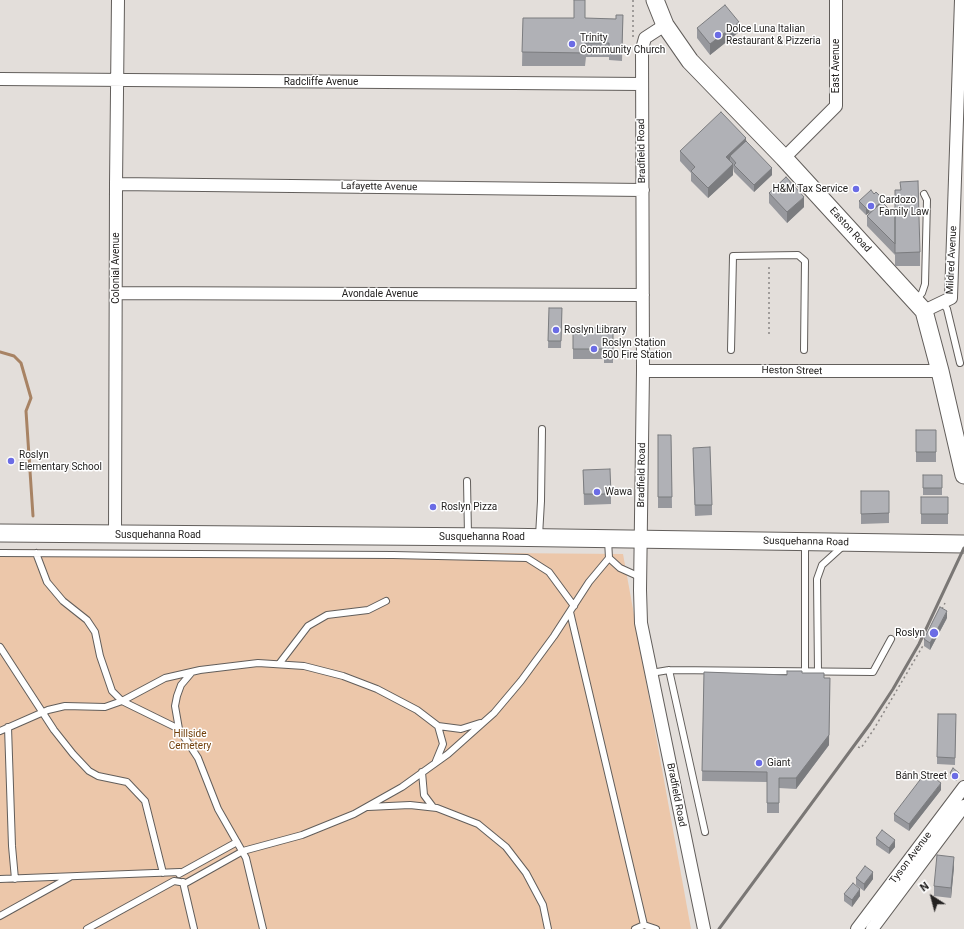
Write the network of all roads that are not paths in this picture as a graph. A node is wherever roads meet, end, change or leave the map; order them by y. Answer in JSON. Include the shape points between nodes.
{"nodes":[{"id":1,"x":118,"y":0,"type":"edge"},
{"id":2,"x":655,"y":0,"type":"edge"},
{"id":3,"x":836,"y":0,"type":"edge"},
{"id":4,"x":961,"y":0,"type":"edge"},
{"id":5,"x":665,"y":25,"type":"junction"},
{"id":6,"x":0,"y":80,"type":"edge"},
{"id":7,"x":117,"y":81,"type":"junction"},
{"id":8,"x":642,"y":84,"type":"junction"},
{"id":9,"x":784,"y":158,"type":"junction"},
{"id":10,"x":116,"y":184,"type":"junction"},
{"id":11,"x":643,"y":190,"type":"junction"},
{"id":12,"x":924,"y":194,"type":"dead end"},
{"id":13,"x":116,"y":293,"type":"junction"},
{"id":14,"x":643,"y":295,"type":"junction"},
{"id":15,"x":943,"y":303,"type":"junction"},
{"id":16,"x":919,"y":306,"type":"junction"},
{"id":17,"x":730,"y":350,"type":"dead end"},
{"id":18,"x":804,"y":350,"type":"dead end"},
{"id":19,"x":960,"y":363,"type":"dead end"},
{"id":20,"x":643,"y":371,"type":"junction"},
{"id":21,"x":940,"y":371,"type":"junction"},
{"id":22,"x":542,"y":429,"type":"dead end"},
{"id":23,"x":964,"y":475,"type":"edge"},
{"id":24,"x":467,"y":481,"type":"dead end"},
{"id":25,"x":0,"y":533,"type":"edge"},
{"id":26,"x":115,"y":535,"type":"junction"},
{"id":27,"x":468,"y":536,"type":"junction"},
{"id":28,"x":538,"y":537,"type":"junction"},
{"id":29,"x":608,"y":538,"type":"junction"},
{"id":30,"x":641,"y":539,"type":"junction"},
{"id":31,"x":805,"y":542,"type":"junction"},
{"id":32,"x":848,"y":542,"type":"junction"},
{"id":33,"x":964,"y":544,"type":"edge"},
{"id":34,"x":0,"y":553,"type":"edge"},
{"id":35,"x":36,"y":553,"type":"junction"},
{"id":36,"x":609,"y":558,"type":"junction"},
{"id":37,"x":640,"y":577,"type":"junction"},
{"id":38,"x":386,"y":601,"type":"dead end"},
{"id":39,"x":574,"y":606,"type":"junction"},
{"id":40,"x":570,"y":612,"type":"junction"},
{"id":41,"x":891,"y":639,"type":"dead end"},
{"id":42,"x":0,"y":648,"type":"edge"},
{"id":43,"x":279,"y":664,"type":"junction"},
{"id":44,"x":669,"y":670,"type":"junction"},
{"id":45,"x":194,"y":671,"type":"junction"},
{"id":46,"x":805,"y":672,"type":"junction"},
{"id":47,"x":818,"y":672,"type":"junction"},
{"id":48,"x":652,"y":673,"type":"junction"},
{"id":49,"x":122,"y":701,"type":"junction"},
{"id":50,"x":42,"y":713,"type":"junction"},
{"id":51,"x":485,"y":721,"type":"junction"},
{"id":52,"x":438,"y":726,"type":"junction"},
{"id":53,"x":8,"y":727,"type":"junction"},
{"id":54,"x":179,"y":729,"type":"junction"},
{"id":55,"x":0,"y":731,"type":"edge"},
{"id":56,"x":434,"y":764,"type":"junction"},
{"id":57,"x":422,"y":772,"type":"junction"},
{"id":58,"x":964,"y":787,"type":"edge"},
{"id":59,"x":964,"y":806,"type":"edge"},
{"id":60,"x":367,"y":807,"type":"junction"},
{"id":61,"x":433,"y":807,"type":"junction"},
{"id":62,"x":705,"y":832,"type":"dead end"},
{"id":63,"x":237,"y":842,"type":"junction"},
{"id":64,"x":242,"y":851,"type":"junction"},
{"id":65,"x":180,"y":872,"type":"junction"},
{"id":66,"x":163,"y":873,"type":"junction"},
{"id":67,"x":71,"y":876,"type":"junction"},
{"id":68,"x":0,"y":879,"type":"edge"},
{"id":69,"x":14,"y":879,"type":"junction"},
{"id":70,"x":174,"y":881,"type":"junction"},
{"id":71,"x":183,"y":882,"type":"junction"},
{"id":72,"x":0,"y":916,"type":"edge"},
{"id":73,"x":644,"y":925,"type":"junction"},
{"id":74,"x":87,"y":929,"type":"edge"},
{"id":75,"x":194,"y":929,"type":"edge"},
{"id":76,"x":262,"y":929,"type":"edge"},
{"id":77,"x":548,"y":929,"type":"edge"},
{"id":78,"x":635,"y":929,"type":"edge"},
{"id":79,"x":656,"y":929,"type":"edge"},
{"id":80,"x":704,"y":929,"type":"edge"},
{"id":81,"x":857,"y":929,"type":"edge"},
{"id":82,"x":872,"y":929,"type":"edge"}],
"edges":[{"from":1,"to":7,"type":"street","name":"Colonial Avenue"},
{"from":2,"to":5,"type":"main road","name":"Easton Road"},
{"from":3,"to":9,"type":"street","name":"East Avenue","via":[[836,106]]},
{"from":4,"to":15,"type":"street","name":"Mildred Avenue","via":[[953,281],[951,298]]},
{"from":5,"to":8,"type":"street","name":"Bradfield Road","via":[[646,38],[642,49]]},
{"from":5,"to":9,"type":"main road","name":"Easton Road","via":[[690,61]]},
{"from":6,"to":7,"type":"street","name":"Radcliffe Avenue"},
{"from":7,"to":8,"type":"street","name":"Radcliffe Avenue"},
{"from":7,"to":10,"type":"street","name":"Colonial Avenue"},
{"from":8,"to":11,"type":"street","name":"Bradfield Road"},
{"from":9,"to":16,"type":"main road","name":"Easton Road"},
{"from":10,"to":11,"type":"street","name":"Lafayette Avenue"},
{"from":10,"to":13,"type":"street","name":"Colonial Avenue"},
{"from":11,"to":14,"type":"street","name":"Bradfield Road"},
{"from":12,"to":16,"type":"lane","via":[[927,200],[925,284]]},
{"from":13,"to":14,"type":"street","name":"Avondale Avenue"},
{"from":13,"to":26,"type":"street","name":"Colonial Avenue"},
{"from":14,"to":20,"type":"street","name":"Bradfield Road"},
{"from":15,"to":16,"type":"street","name":"Mildred Avenue"},
{"from":15,"to":19,"type":"lane","via":[[947,309]]},
{"from":16,"to":21,"type":"main road","name":"Easton Road"},
{"from":17,"to":18,"type":"lane","via":[[733,256],[798,255],[805,261]]},
{"from":20,"to":21,"type":"street","name":"Heston Street"},
{"from":20,"to":30,"type":"street","name":"Bradfield Road"},
{"from":21,"to":23,"type":"main road","name":"Easton Road"},
{"from":22,"to":28,"type":"lane","via":[[542,501]]},
{"from":24,"to":27,"type":"lane"},
{"from":25,"to":26,"type":"main road","name":"Susquehanna Road"},
{"from":26,"to":27,"type":"main road","name":"Susquehanna Road"},
{"from":27,"to":28,"type":"main road","name":"Susquehanna Road"},
{"from":28,"to":29,"type":"main road","name":"Susquehanna Road"},
{"from":29,"to":30,"type":"main road","name":"Susquehanna Road"},
{"from":29,"to":36,"type":"lane"},
{"from":30,"to":31,"type":"main road","name":"Susquehanna Road"},
{"from":30,"to":37,"type":"street","name":"Bradfield Road"},
{"from":31,"to":32,"type":"main road","name":"Susquehanna Road"},
{"from":31,"to":46,"type":"lane"},
{"from":32,"to":33,"type":"main road","name":"Susquehanna Road"},
{"from":32,"to":47,"type":"lane","via":[[822,565],[817,579]]},
{"from":34,"to":35,"type":"lane"},
{"from":35,"to":39,"type":"lane","via":[[527,558],[549,572]]},
{"from":35,"to":49,"type":"lane","via":[[47,582],[62,601],[87,620],[95,632],[112,691]]},
{"from":36,"to":37,"type":"lane","via":[[620,568]]},
{"from":36,"to":39,"type":"lane","via":[[589,582]]},
{"from":37,"to":48,"type":"street","name":"Bradfield Road","via":[[641,624]]},
{"from":38,"to":43,"type":"lane","via":[[368,610],[327,615],[308,626]]},
{"from":39,"to":40,"type":"lane"},
{"from":40,"to":51,"type":"lane","via":[[521,681]]},
{"from":40,"to":73,"type":"lane"},
{"from":41,"to":47,"type":"lane","via":[[873,672]]},
{"from":42,"to":50,"type":"lane"},
{"from":43,"to":45,"type":"lane","via":[[258,663]]},
{"from":43,"to":52,"type":"lane","via":[[304,666],[350,678],[417,710]]},
{"from":44,"to":46,"type":"lane"},
{"from":44,"to":48,"type":"lane"},
{"from":44,"to":62,"type":"lane"},
{"from":45,"to":49,"type":"lane","via":[[165,678]]},
{"from":45,"to":54,"type":"lane","via":[[181,685],[177,696],[175,706]]},
{"from":46,"to":47,"type":"lane"},
{"from":48,"to":80,"type":"street","name":"Bradfield Road"},
{"from":49,"to":50,"type":"lane","via":[[105,707],[65,706]]},
{"from":49,"to":54,"type":"lane"},
{"from":50,"to":53,"type":"lane"},
{"from":50,"to":66,"type":"lane","via":[[89,771],[98,776],[127,782],[145,801]]},
{"from":51,"to":52,"type":"lane","via":[[461,729]]},
{"from":51,"to":56,"type":"lane"},
{"from":52,"to":56,"type":"lane","via":[[443,744]]},
{"from":53,"to":55,"type":"lane"},
{"from":53,"to":69,"type":"lane"},
{"from":54,"to":63,"type":"lane","via":[[198,758],[218,809]]},
{"from":56,"to":57,"type":"lane"},
{"from":57,"to":60,"type":"lane"},
{"from":57,"to":61,"type":"lane","via":[[424,794]]},
{"from":58,"to":81,"type":"street","name":"Tyson Avenue"},
{"from":59,"to":82,"type":"street","name":"Tyson Avenue"},
{"from":60,"to":61,"type":"lane"},
{"from":60,"to":64,"type":"lane","via":[[302,835]]},
{"from":61,"to":77,"type":"lane","via":[[478,824],[506,848],[526,873],[543,905]]},
{"from":63,"to":64,"type":"lane"},
{"from":63,"to":65,"type":"lane"},
{"from":64,"to":71,"type":"lane"},
{"from":64,"to":76,"type":"lane","via":[[246,858]]},
{"from":65,"to":66,"type":"lane"},
{"from":65,"to":70,"type":"lane"},
{"from":66,"to":67,"type":"lane"},
{"from":67,"to":69,"type":"lane"},
{"from":67,"to":72,"type":"lane"},
{"from":68,"to":69,"type":"lane"},
{"from":70,"to":71,"type":"lane"},
{"from":70,"to":74,"type":"lane"},
{"from":71,"to":75,"type":"lane"},
{"from":73,"to":78,"type":"lane"},
{"from":73,"to":79,"type":"lane"}]}
